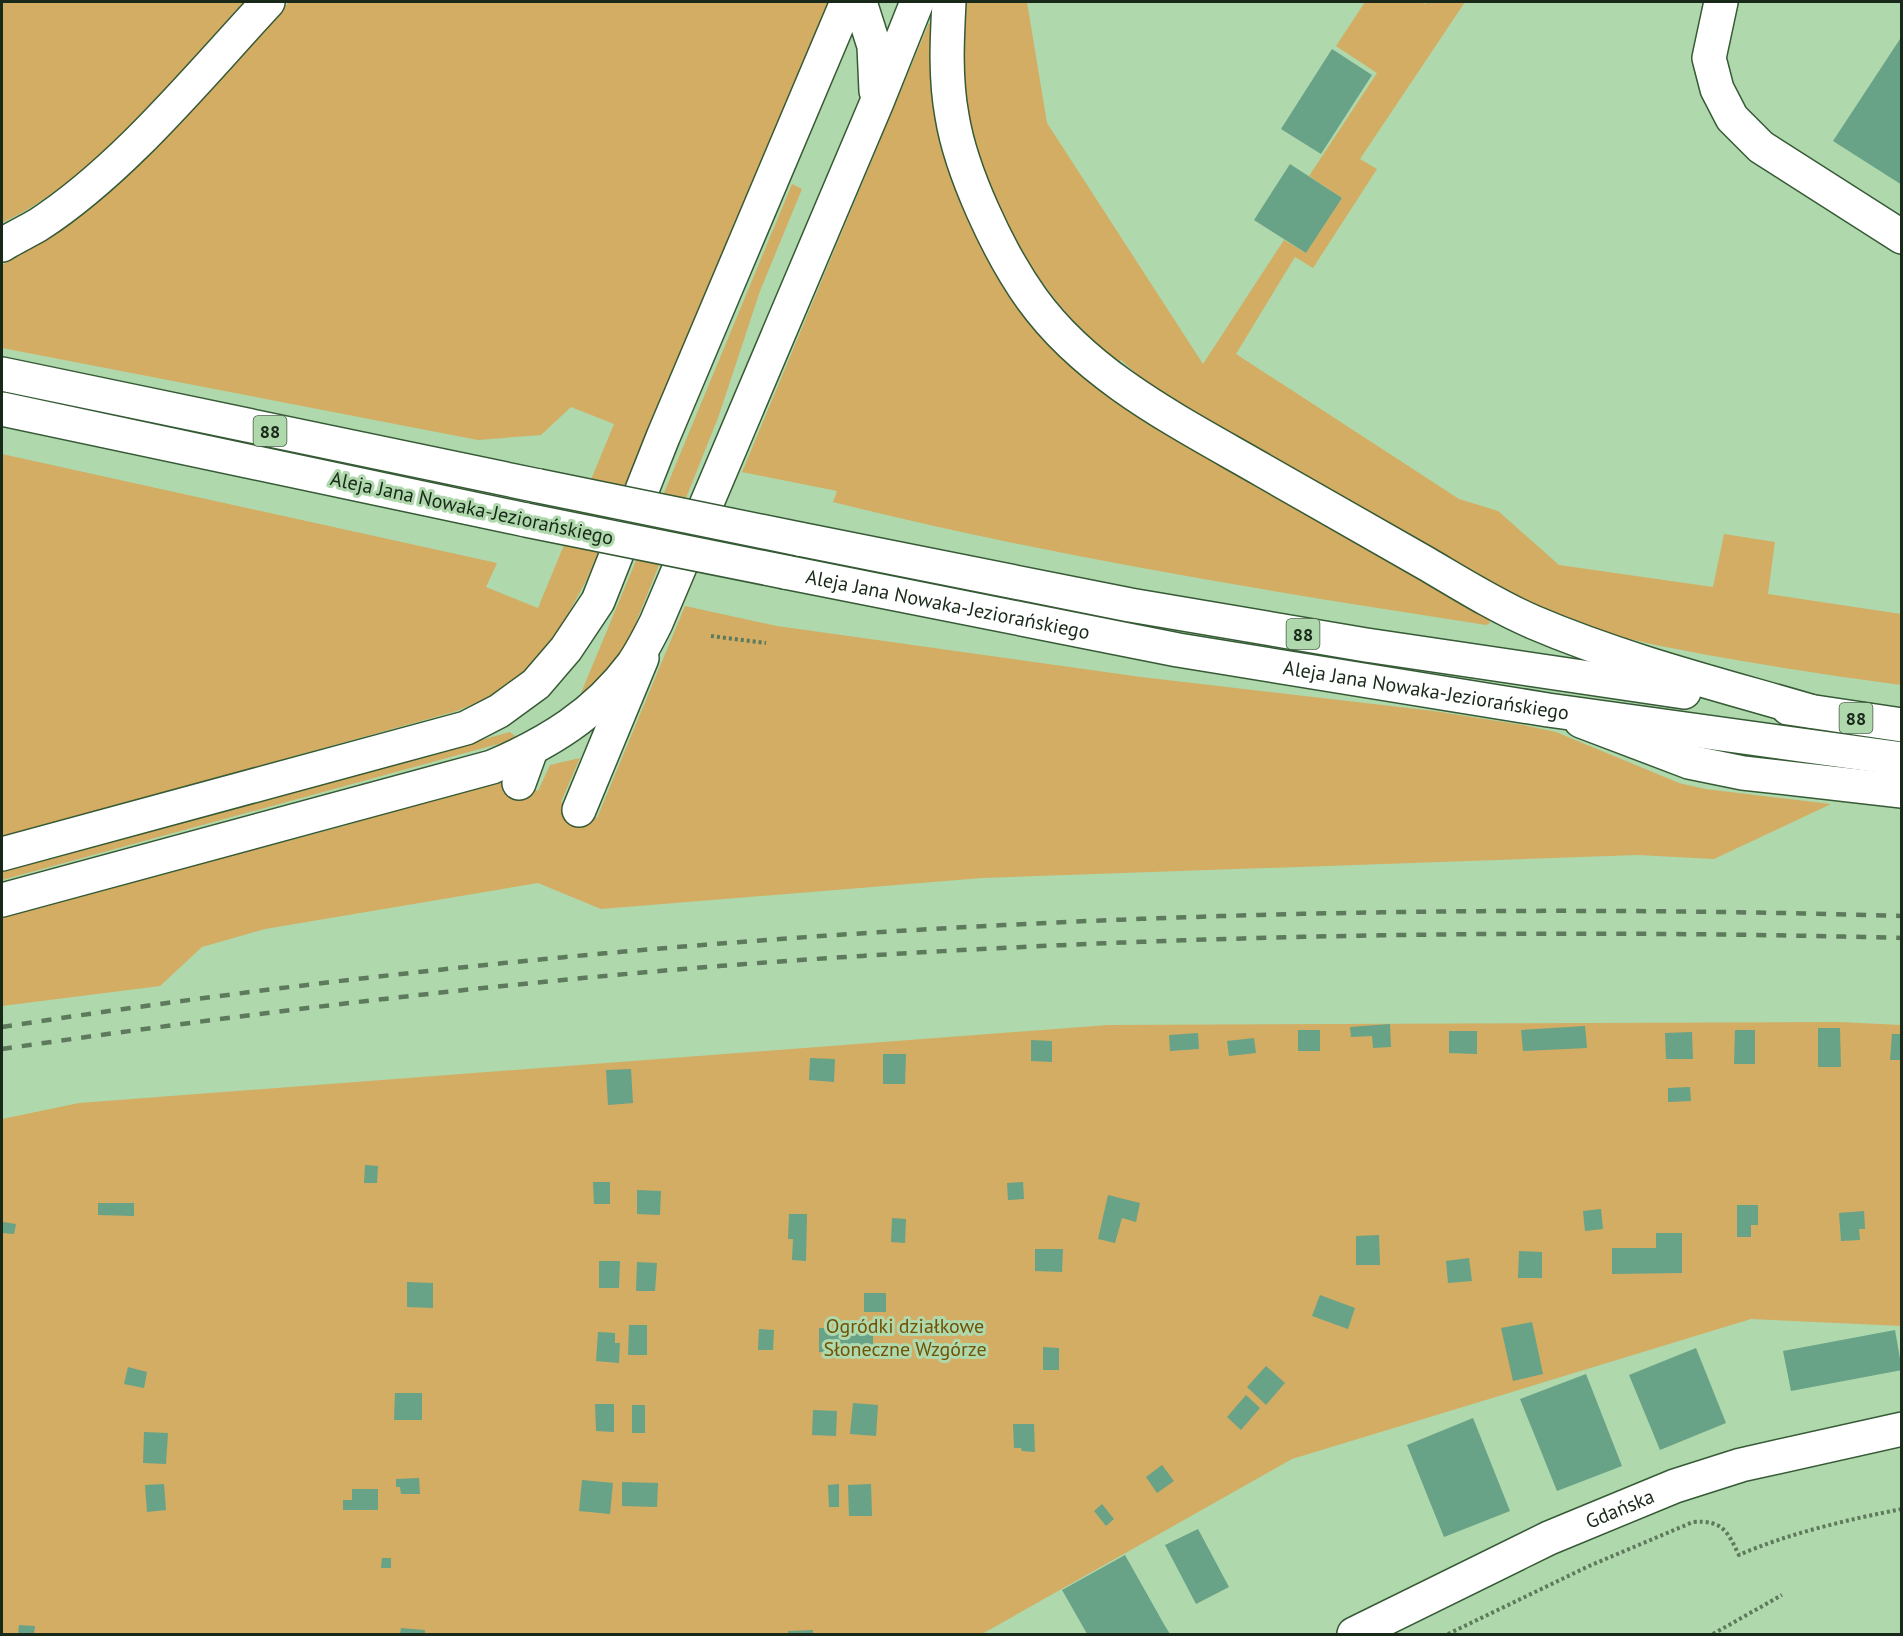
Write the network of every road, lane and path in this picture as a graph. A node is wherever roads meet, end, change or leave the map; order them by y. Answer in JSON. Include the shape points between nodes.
{"nodes":[{"id":1,"x":268,"y":2,"type":"edge"},
{"id":2,"x":847,"y":2,"type":"edge"},
{"id":3,"x":860,"y":2,"type":"edge"},
{"id":4,"x":917,"y":2,"type":"edge"},
{"id":5,"x":948,"y":2,"type":"edge"},
{"id":6,"x":1721,"y":2,"type":"edge"},
{"id":7,"x":876,"y":102,"type":"junction"},
{"id":8,"x":1902,"y":237,"type":"edge"},
{"id":9,"x":2,"y":245,"type":"edge"},
{"id":10,"x":2,"y":374,"type":"edge"},
{"id":11,"x":4,"y":410,"type":"edge"},
{"id":12,"x":656,"y":623,"type":"junction"},
{"id":13,"x":711,"y":636,"type":"dead end"},
{"id":14,"x":766,"y":643,"type":"dead end"},
{"id":15,"x":1548,"y":710,"type":"junction"},
{"id":16,"x":1810,"y":711,"type":"junction"},
{"id":17,"x":1902,"y":725,"type":"edge"},
{"id":18,"x":531,"y":750,"type":"junction"},
{"id":19,"x":1902,"y":759,"type":"edge"},
{"id":20,"x":519,"y":783,"type":"dead end"},
{"id":21,"x":1902,"y":791,"type":"edge"},
{"id":22,"x":579,"y":810,"type":"dead end"},
{"id":23,"x":2,"y":854,"type":"edge"},
{"id":24,"x":2,"y":900,"type":"edge"},
{"id":25,"x":1902,"y":1429,"type":"edge"},
{"id":26,"x":1902,"y":1509,"type":"edge"},
{"id":27,"x":1782,"y":1595,"type":"dead end"},
{"id":28,"x":1354,"y":1635,"type":"edge"},
{"id":29,"x":1448,"y":1635,"type":"edge"},
{"id":30,"x":1713,"y":1635,"type":"edge"}],
"edges":[{"from":1,"to":9,"type":"main road","via":[[139,140],[82,192],[38,225]]},
{"from":2,"to":23,"type":"main road","via":[[598,601],[566,649],[536,684],[500,711],[466,728]]},
{"from":3,"to":7,"type":"main road","via":[[874,46]]},
{"from":4,"to":7,"type":"main road"},
{"from":5,"to":16,"type":"main road","via":[[946,55],[952,118],[971,183],[1010,265],[1032,300],[1097,367],[1209,440],[1532,622],[1647,664]]},
{"from":6,"to":8,"type":"main road","via":[[1709,58],[1717,89],[1732,118],[1761,147]]},
{"from":7,"to":12,"type":"main road"},
{"from":10,"to":16,"type":"main road","name":"Aleja Jana Nowaka-Jeziorańskiego","number":"88","bridge":true,"via":[[1130,605],[1366,645]]},
{"from":11,"to":15,"type":"main road","name":"Aleja Jana Nowaka-Jeziorańskiego","number":"88","bridge":true,"via":[[526,520],[1178,650]]},
{"from":12,"to":18,"type":"main road","via":[[633,663],[603,697],[569,728]]},
{"from":12,"to":22,"type":"main road"},
{"from":13,"to":14,"type":"path"},
{"from":15,"to":19,"type":"main road","name":"Aleja Jana Nowaka-Jeziorańskiego","number":"88"},
{"from":15,"to":21,"type":"main road","via":[[1689,762],[1743,773]]},
{"from":16,"to":17,"type":"main road","name":"Aleja Jana Nowaka-Jeziorańskiego","number":"88"},
{"from":18,"to":20,"type":"main road"},
{"from":18,"to":24,"type":"main road","via":[[492,767]]},
{"from":25,"to":28,"type":"main road","name":"Gdańska","via":[[1741,1465],[1675,1486],[1549,1538]]},
{"from":26,"to":29,"type":"path","via":[[1761,1545],[1739,1555],[1728,1532],[1718,1524],[1693,1522],[1589,1566]]},
{"from":27,"to":30,"type":"path"}]}
